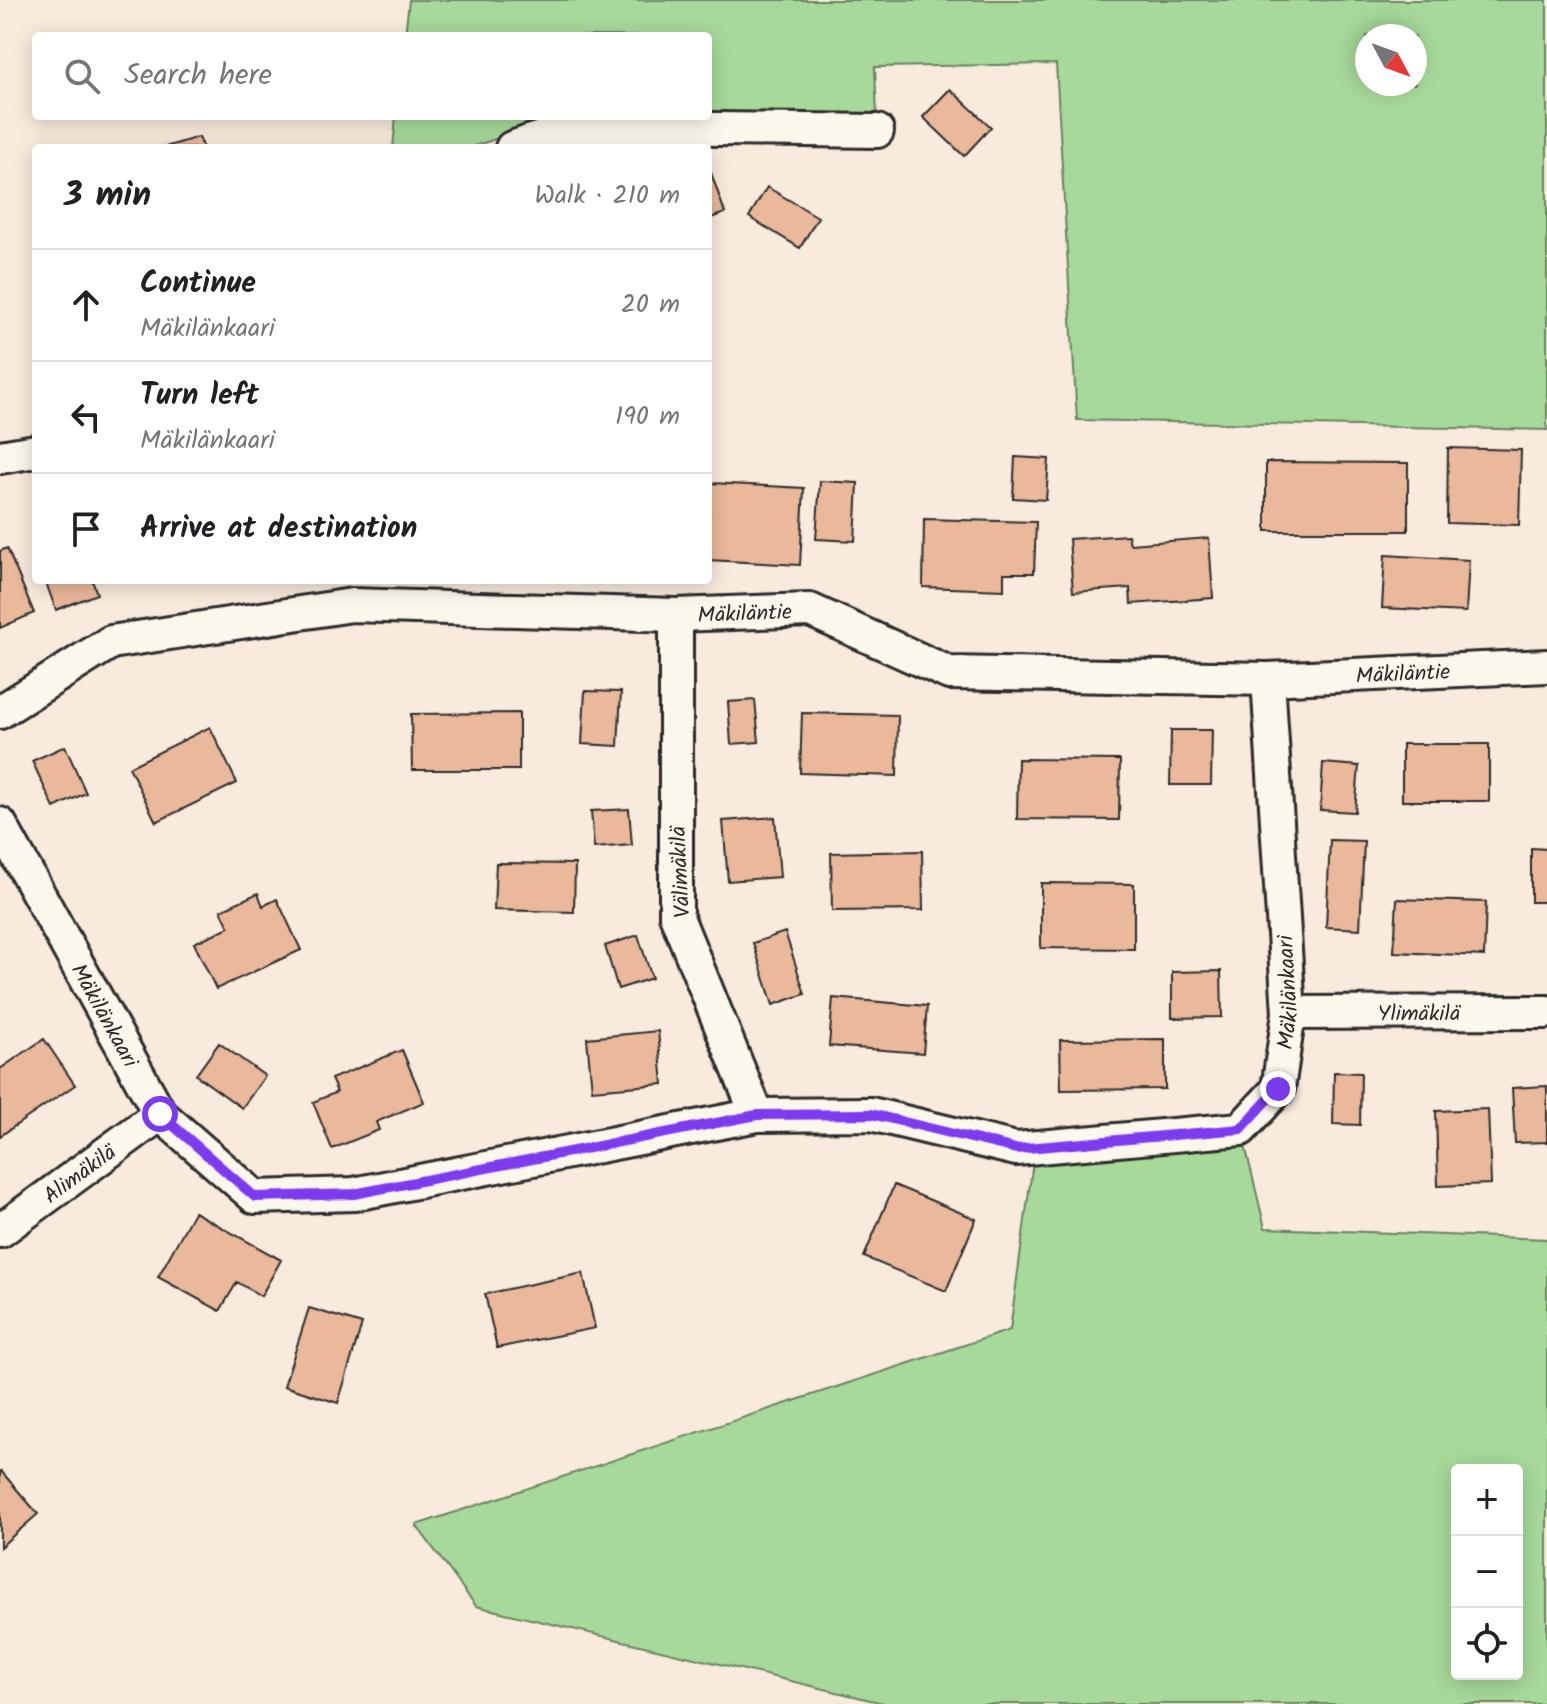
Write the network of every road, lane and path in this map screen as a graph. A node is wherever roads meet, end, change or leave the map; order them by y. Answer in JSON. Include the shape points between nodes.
{"nodes":[{"id":1,"x":877,"y":131,"type":"dead end"},
{"id":2,"x":524,"y":144,"type":"edge"},
{"id":3,"x":32,"y":452,"type":"edge"},
{"id":4,"x":0,"y":457,"type":"edge"},
{"id":5,"x":676,"y":615,"type":"junction"},
{"id":6,"x":1547,"y":666,"type":"edge"},
{"id":7,"x":1268,"y":679,"type":"junction"},
{"id":8,"x":0,"y":712,"type":"edge"},
{"id":9,"x":0,"y":824,"type":"edge"},
{"id":10,"x":1547,"y":1012,"type":"edge"},
{"id":11,"x":1289,"y":1013,"type":"junction"},
{"id":12,"x":160,"y":1114,"type":"junction"},
{"id":13,"x":757,"y":1115,"type":"junction"},
{"id":14,"x":0,"y":1231,"type":"edge"}],
"edges":[{"from":1,"to":2,"type":"street","via":[[573,127]]},
{"from":3,"to":4,"type":"street"},
{"from":5,"to":7,"type":"street","name":"Mäkiläntie","via":[[810,610],[949,673]]},
{"from":5,"to":8,"type":"street","name":"Mäkiläntie","via":[[352,605],[111,642]]},
{"from":5,"to":13,"type":"street","name":"Välimäkilä","via":[[676,915]]},
{"from":6,"to":7,"type":"street","name":"Mäkiläntie"},
{"from":7,"to":11,"type":"street","name":"Mäkilänkaari"},
{"from":9,"to":12,"type":"street","name":"Mäkilänkaari"},
{"from":10,"to":11,"type":"street","name":"Ylimäkilä"},
{"from":11,"to":13,"type":"street","name":"Mäkilänkaari","via":[[1278,1089],[1241,1129],[1016,1149],[871,1114]]},
{"from":12,"to":13,"type":"street","name":"Mäkilänkaari","via":[[255,1197],[354,1194]]},
{"from":12,"to":14,"type":"street","name":"Alimäkilä"}]}
